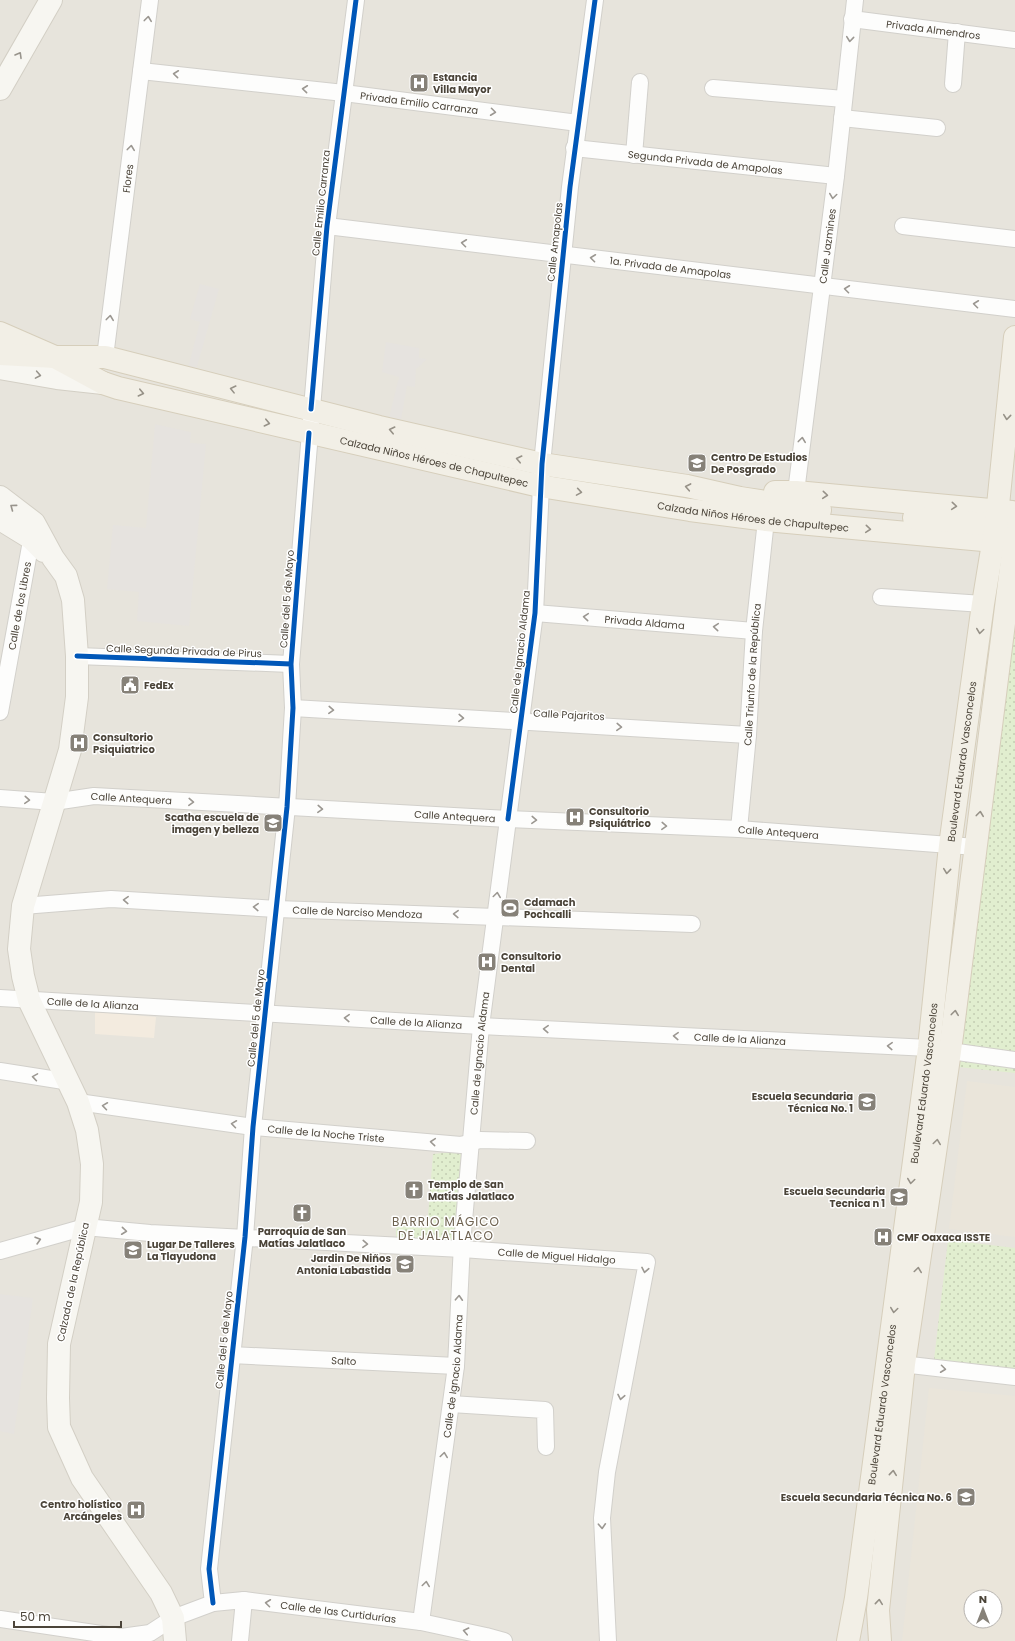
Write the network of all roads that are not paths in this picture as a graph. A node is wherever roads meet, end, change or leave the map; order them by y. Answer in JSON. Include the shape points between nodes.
{"nodes":[{"id":1,"x":51,"y":0,"type":"edge"},
{"id":2,"x":150,"y":0,"type":"edge"},
{"id":3,"x":356,"y":0,"type":"edge"},
{"id":4,"x":595,"y":0,"type":"edge"},
{"id":5,"x":855,"y":0,"type":"edge"},
{"id":6,"x":852,"y":19,"type":"junction"},
{"id":7,"x":957,"y":32,"type":"junction"},
{"id":8,"x":1015,"y":40,"type":"edge"},
{"id":9,"x":141,"y":71,"type":"junction"},
{"id":10,"x":640,"y":82,"type":"dead end"},
{"id":11,"x":953,"y":84,"type":"dead end"},
{"id":12,"x":712,"y":88,"type":"dead end"},
{"id":13,"x":0,"y":89,"type":"edge"},
{"id":14,"x":344,"y":93,"type":"junction"},
{"id":15,"x":844,"y":99,"type":"junction"},
{"id":16,"x":842,"y":118,"type":"junction"},
{"id":17,"x":578,"y":123,"type":"junction"},
{"id":18,"x":937,"y":128,"type":"dead end"},
{"id":19,"x":574,"y":148,"type":"junction"},
{"id":20,"x":634,"y":155,"type":"junction"},
{"id":21,"x":836,"y":176,"type":"junction"},
{"id":22,"x":327,"y":226,"type":"junction"},
{"id":23,"x":904,"y":226,"type":"dead end"},
{"id":24,"x":1015,"y":239,"type":"edge"},
{"id":25,"x":563,"y":254,"type":"junction"},
{"id":26,"x":821,"y":286,"type":"junction"},
{"id":27,"x":1015,"y":309,"type":"edge"},
{"id":28,"x":0,"y":333,"type":"edge"},
{"id":29,"x":1015,"y":337,"type":"edge"},
{"id":30,"x":0,"y":354,"type":"edge"},
{"id":31,"x":55,"y":357,"type":"junction"},
{"id":32,"x":105,"y":357,"type":"junction"},
{"id":33,"x":0,"y":368,"type":"edge"},
{"id":34,"x":103,"y":383,"type":"junction"},
{"id":35,"x":311,"y":409,"type":"junction"},
{"id":36,"x":309,"y":433,"type":"junction"},
{"id":37,"x":542,"y":464,"type":"junction"},
{"id":38,"x":540,"y":486,"type":"junction"},
{"id":39,"x":796,"y":492,"type":"junction"},
{"id":40,"x":0,"y":497,"type":"edge"},
{"id":41,"x":740,"y":498,"type":"junction"},
{"id":42,"x":690,"y":510,"type":"junction"},
{"id":43,"x":0,"y":519,"type":"edge"},
{"id":44,"x":766,"y":520,"type":"junction"},
{"id":45,"x":1004,"y":522,"type":"edge"},
{"id":46,"x":33,"y":531,"type":"junction"},
{"id":47,"x":1015,"y":536,"type":"edge"},
{"id":48,"x":1013,"y":569,"type":"edge"},
{"id":49,"x":987,"y":578,"type":"junction"},
{"id":50,"x":881,"y":597,"type":"dead end"},
{"id":51,"x":983,"y":604,"type":"junction"},
{"id":52,"x":535,"y":613,"type":"junction"},
{"id":53,"x":754,"y":631,"type":"junction"},
{"id":54,"x":77,"y":656,"type":"junction"},
{"id":55,"x":291,"y":664,"type":"junction"},
{"id":56,"x":292,"y":708,"type":"junction"},
{"id":57,"x":0,"y":712,"type":"edge"},
{"id":58,"x":522,"y":721,"type":"junction"},
{"id":59,"x":748,"y":735,"type":"junction"},
{"id":60,"x":0,"y":798,"type":"edge"},
{"id":61,"x":54,"y":802,"type":"junction"},
{"id":62,"x":287,"y":807,"type":"junction"},
{"id":63,"x":508,"y":819,"type":"junction"},
{"id":64,"x":739,"y":829,"type":"junction"},
{"id":65,"x":950,"y":846,"type":"junction"},
{"id":66,"x":976,"y":847,"type":"junction"},
{"id":67,"x":23,"y":906,"type":"junction"},
{"id":68,"x":277,"y":909,"type":"junction"},
{"id":69,"x":495,"y":916,"type":"junction"},
{"id":70,"x":692,"y":924,"type":"dead end"},
{"id":71,"x":0,"y":998,"type":"edge"},
{"id":72,"x":29,"y":1000,"type":"junction"},
{"id":73,"x":265,"y":1014,"type":"junction"},
{"id":74,"x":481,"y":1026,"type":"junction"},
{"id":75,"x":929,"y":1048,"type":"junction"},
{"id":76,"x":950,"y":1051,"type":"junction"},
{"id":77,"x":1015,"y":1060,"type":"edge"},
{"id":78,"x":0,"y":1071,"type":"edge"},
{"id":79,"x":70,"y":1082,"type":"junction"},
{"id":80,"x":78,"y":1102,"type":"junction"},
{"id":81,"x":253,"y":1127,"type":"junction"},
{"id":82,"x":526,"y":1141,"type":"dead end"},
{"id":83,"x":471,"y":1142,"type":"junction"},
{"id":84,"x":85,"y":1227,"type":"junction"},
{"id":85,"x":245,"y":1237,"type":"junction"},
{"id":86,"x":462,"y":1249,"type":"junction"},
{"id":87,"x":0,"y":1251,"type":"edge"},
{"id":88,"x":231,"y":1355,"type":"junction"},
{"id":89,"x":896,"y":1363,"type":"junction"},
{"id":90,"x":456,"y":1366,"type":"junction"},
{"id":91,"x":1015,"y":1377,"type":"edge"},
{"id":92,"x":451,"y":1404,"type":"junction"},
{"id":93,"x":546,"y":1447,"type":"dead end"},
{"id":94,"x":244,"y":1600,"type":"junction"},
{"id":95,"x":213,"y":1603,"type":"junction"},
{"id":96,"x":174,"y":1618,"type":"junction"},
{"id":97,"x":0,"y":1619,"type":"edge"},
{"id":98,"x":421,"y":1622,"type":"junction"},
{"id":99,"x":486,"y":1638,"type":"edge"},
{"id":100,"x":120,"y":1639,"type":"edge"},
{"id":101,"x":175,"y":1641,"type":"edge"},
{"id":102,"x":240,"y":1641,"type":"edge"},
{"id":103,"x":504,"y":1641,"type":"edge"},
{"id":104,"x":608,"y":1641,"type":"edge"},
{"id":105,"x":848,"y":1641,"type":"edge"},
{"id":106,"x":880,"y":1641,"type":"edge"}],
"edges":[{"from":13,"to":1,"type":"main road","one_way":true},
{"from":9,"to":2,"type":"street","name":"Flores","one_way":true},
{"from":3,"to":14,"type":"street","name":"Calle Emilio Carranza"},
{"from":4,"to":17,"type":"street","name":"Calle Amapolas"},
{"from":5,"to":6,"type":"street","name":"Calle Jazmines"},
{"from":6,"to":7,"type":"street","name":"Privada Almendros"},
{"from":6,"to":15,"type":"street","name":"Calle Jazmines","one_way":true},
{"from":7,"to":8,"type":"street","name":"Privada Almendros"},
{"from":7,"to":11,"type":"street"},
{"from":14,"to":9,"type":"street","name":"Privada Emilio Carranza","one_way":true},
{"from":32,"to":9,"type":"street","name":"Flores","one_way":true},
{"from":10,"to":20,"type":"street"},
{"from":12,"to":15,"type":"street"},
{"from":14,"to":17,"type":"street","name":"Privada Emilio Carranza","one_way":true},
{"from":14,"to":22,"type":"street","name":"Calle Emilio Carranza"},
{"from":15,"to":16,"type":"street","name":"Calle Jazmines"},
{"from":16,"to":18,"type":"street"},
{"from":16,"to":21,"type":"street","name":"Calle Jazmines"},
{"from":17,"to":19,"type":"street","name":"Calle Amapolas"},
{"from":19,"to":20,"type":"street","name":"Segunda Privada de Amapolas"},
{"from":19,"to":25,"type":"street","name":"Calle Amapolas"},
{"from":20,"to":21,"type":"street","name":"Segunda Privada de Amapolas"},
{"from":21,"to":26,"type":"street","name":"Calle Jazmines","one_way":true},
{"from":25,"to":22,"type":"street","name":"1a. Privada de Amapolas","one_way":true},
{"from":22,"to":35,"type":"street","name":"Calle Emilio Carranza"},
{"from":23,"to":24,"type":"street"},
{"from":26,"to":25,"type":"street","name":"1a. Privada de Amapolas","one_way":true},
{"from":25,"to":37,"type":"street","name":"Calle Amapolas"},
{"from":27,"to":26,"type":"street","name":"1a. Privada de Amapolas","one_way":true},
{"from":39,"to":26,"type":"street","name":"Calle Jazmines","one_way":true},
{"from":28,"to":31,"type":"main road","name":"Calzada Niños Héroes de Chapultepec"},
{"from":29,"to":45,"type":"main road","name":"Boulevard Eduardo Vasconcelos","one_way":true},
{"from":30,"to":31,"type":"main road","name":"Calzada Niños Héroes de Chapultepec"},
{"from":31,"to":32,"type":"main road","name":"Calzada Niños Héroes de Chapultepec"},
{"from":31,"to":34,"type":"main road","name":"Calzada Niños Héroes de Chapultepec"},
{"from":35,"to":32,"type":"main road","name":"Calzada Niños Héroes de Chapultepec","one_way":true},
{"from":33,"to":34,"type":"main road","one_way":true},
{"from":34,"to":36,"type":"main road","name":"Calzada Niños Héroes de Chapultepec","one_way":true},
{"from":35,"to":36,"type":"street","name":"Calle Emilio Carranza"},
{"from":37,"to":35,"type":"main road","name":"Calzada Niños Héroes de Chapultepec","one_way":true},
{"from":36,"to":38,"type":"main road","name":"Calzada Niños Héroes de Chapultepec"},
{"from":36,"to":55,"type":"street","name":"Calle del 5 de Mayo"},
{"from":37,"to":38,"type":"street","name":"Calle Amapolas"},
{"from":41,"to":37,"type":"main road","name":"Calzada Niños Héroes de Chapultepec","one_way":true,"via":[[687,486]]},
{"from":38,"to":42,"type":"main road","name":"Calzada Niños Héroes de Chapultepec","one_way":true},
{"from":38,"to":52,"type":"street","name":"Calle de Ignacio Aldama"},
{"from":39,"to":41,"type":"main road","via":[[765,492]]},
{"from":39,"to":45,"type":"main road","one_way":true},
{"from":46,"to":40,"type":"main road","one_way":true},
{"from":41,"to":42,"type":"main road"},
{"from":41,"to":45,"type":"main road","name":"Calzada Niños Héroes de Chapultepec","via":[[810,510]]},
{"from":42,"to":44,"type":"main road","name":"Calzada Niños Héroes de Chapultepec"},
{"from":43,"to":46,"type":"main road"},
{"from":44,"to":45,"type":"main road","name":"Calzada Niños Héroes de Chapultepec","one_way":true},
{"from":44,"to":53,"type":"street","name":"Calle Triunfo de la República"},
{"from":45,"to":47,"type":"main road","name":"Calzada Niños Héroes de Chapultepec"},
{"from":45,"to":49,"type":"main road","name":"Boulevard Eduardo Vasconcelos"},
{"from":46,"to":54,"type":"main road","name":"Calzada de la República","via":[[66,576],[73,600]]},
{"from":46,"to":57,"type":"street","name":"Calle de los Libres"},
{"from":47,"to":48,"type":"main road","name":"Boulevard Eduardo Vasconcelos"},
{"from":48,"to":49,"type":"main road"},
{"from":66,"to":48,"type":"main road","name":"Boulevard Eduardo Vasconcelos","one_way":true},
{"from":49,"to":51,"type":"main road","name":"Boulevard Eduardo Vasconcelos"},
{"from":50,"to":51,"type":"street"},
{"from":51,"to":65,"type":"main road","name":"Boulevard Eduardo Vasconcelos","one_way":true},
{"from":53,"to":52,"type":"street","name":"Privada Aldama","one_way":true},
{"from":52,"to":58,"type":"street","name":"Calle de Ignacio Aldama"},
{"from":53,"to":59,"type":"street","name":"Calle Triunfo de la República"},
{"from":54,"to":55,"type":"street","name":"Calle Segunda Privada de Pirus"},
{"from":54,"to":61,"type":"main road","name":"Calzada de la República","via":[[77,697],[70,750]]},
{"from":55,"to":56,"type":"street","name":"Calle del 5 de Mayo"},
{"from":56,"to":58,"type":"street","name":"Calle Pajaritos","one_way":true},
{"from":56,"to":62,"type":"street","name":"Calle del 5 de Mayo"},
{"from":58,"to":59,"type":"street","name":"Calle Pajaritos","one_way":true},
{"from":58,"to":63,"type":"street","name":"Calle de Ignacio Aldama"},
{"from":59,"to":64,"type":"street","name":"Calle Triunfo de la República"},
{"from":60,"to":61,"type":"street","name":"Calle Antequera","one_way":true},
{"from":61,"to":62,"type":"street","name":"Calle Antequera","one_way":true,"via":[[94,796]]},
{"from":61,"to":67,"type":"main road","name":"Calzada de la República"},
{"from":62,"to":63,"type":"street","name":"Calle Antequera","one_way":true},
{"from":62,"to":68,"type":"street","name":"Calle del 5 de Mayo"},
{"from":63,"to":64,"type":"street","name":"Calle Antequera","one_way":true},
{"from":69,"to":63,"type":"street","name":"Calle de Ignacio Aldama","one_way":true},
{"from":64,"to":65,"type":"street","name":"Calle Antequera"},
{"from":65,"to":66,"type":"street","name":"Calle Antequera"},
{"from":65,"to":75,"type":"main road","name":"Boulevard Eduardo Vasconcelos","one_way":true},
{"from":76,"to":66,"type":"main road","name":"Boulevard Eduardo Vasconcelos","one_way":true},
{"from":68,"to":67,"type":"street","name":"Calle de Narciso Mendoza","one_way":true,"via":[[111,899]]},
{"from":67,"to":72,"type":"main road","name":"Calzada de la República","via":[[19,949]]},
{"from":69,"to":68,"type":"street","name":"Calle de Narciso Mendoza","one_way":true},
{"from":68,"to":73,"type":"street","name":"Calle del 5 de Mayo"},
{"from":69,"to":70,"type":"street","name":"Calle de Narciso Mendoza"},
{"from":69,"to":74,"type":"street","name":"Calle de Ignacio Aldama"},
{"from":71,"to":72,"type":"street","name":"Calle de la Alianza"},
{"from":72,"to":73,"type":"street","name":"Calle de la Alianza"},
{"from":72,"to":79,"type":"main road","name":"Calzada de la República"},
{"from":74,"to":73,"type":"street","name":"Calle de la Alianza","one_way":true},
{"from":73,"to":81,"type":"street","name":"Calle del 5 de Mayo"},
{"from":75,"to":74,"type":"street","name":"Calle de la Alianza","one_way":true},
{"from":74,"to":83,"type":"street","name":"Calle de Ignacio Aldama"},
{"from":75,"to":76,"type":"street","name":"Calle de la Alianza"},
{"from":75,"to":89,"type":"main road","name":"Boulevard Eduardo Vasconcelos","one_way":true},
{"from":76,"to":77,"type":"street","name":"Calle de la Alianza"},
{"from":89,"to":76,"type":"main road","name":"Boulevard Eduardo Vasconcelos","one_way":true},
{"from":79,"to":78,"type":"street","one_way":true},
{"from":79,"to":80,"type":"main road","name":"Calzada de la República"},
{"from":81,"to":80,"type":"street","name":"Calle de la Noche Triste","one_way":true},
{"from":80,"to":84,"type":"main road","name":"Calzada de la República","via":[[87,1130],[92,1164],[91,1202]]},
{"from":83,"to":81,"type":"street","name":"Calle de la Noche Triste","one_way":true,"via":[[461,1145]]},
{"from":81,"to":85,"type":"street","name":"Calle del 5 de Mayo"},
{"from":82,"to":83,"type":"street","name":"Calle de la Noche Triste"},
{"from":83,"to":86,"type":"street","name":"Calle de Ignacio Aldama"},
{"from":84,"to":85,"type":"street","name":"Calle de Miguel Hidalgo","one_way":true},
{"from":87,"to":84,"type":"street","one_way":true},
{"from":84,"to":96,"type":"main road","name":"Calzada de la República","via":[[59,1344],[59,1427],[82,1478],[160,1593]]},
{"from":85,"to":86,"type":"street","name":"Calle de Miguel Hidalgo","one_way":true},
{"from":85,"to":88,"type":"street","name":"Calle del 5 de Mayo"},
{"from":90,"to":86,"type":"street","name":"Calle de Ignacio Aldama","one_way":true},
{"from":86,"to":104,"type":"street","name":"Calle de Miguel Hidalgo","one_way":true,"via":[[647,1262],[607,1472],[602,1518]]},
{"from":88,"to":90,"type":"street","name":"Salto"},
{"from":88,"to":95,"type":"street","name":"Calle del 5 de Mayo","via":[[209,1569]]},
{"from":89,"to":91,"type":"street","one_way":true},
{"from":89,"to":105,"type":"main road","name":"Boulevard Eduardo Vasconcelos"},
{"from":106,"to":89,"type":"main road","name":"Boulevard Eduardo Vasconcelos","one_way":true,"via":[[878,1610]]},
{"from":90,"to":92,"type":"street","name":"Calle de Ignacio Aldama"},
{"from":92,"to":93,"type":"street","via":[[545,1410]]},
{"from":98,"to":92,"type":"street","name":"Calle de Ignacio Aldama","one_way":true},
{"from":94,"to":95,"type":"street","name":"Calle de las Curtidurías"},
{"from":98,"to":94,"type":"street","name":"Calle de las Curtidurías","one_way":true},
{"from":94,"to":102,"type":"street"},
{"from":95,"to":96,"type":"street","name":"Calle de las Curtidurías"},
{"from":96,"to":100,"type":"street","name":"Calle de las Curtidurías","via":[[150,1633]]},
{"from":96,"to":101,"type":"main road","name":"Calzada de la República"},
{"from":97,"to":100,"type":"street","name":"Calle de las Curtidurías"},
{"from":99,"to":98,"type":"street","name":"Calle de las Curtidurías","one_way":true},
{"from":99,"to":103,"type":"street","name":"Calle de las Curtidurías"}]}
